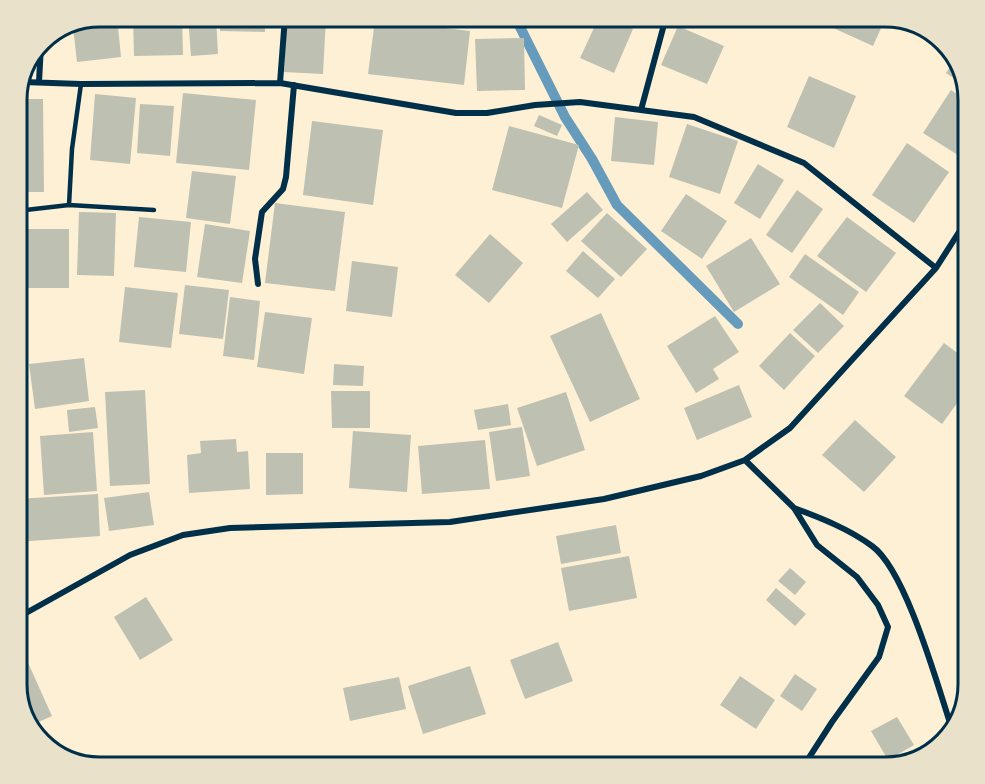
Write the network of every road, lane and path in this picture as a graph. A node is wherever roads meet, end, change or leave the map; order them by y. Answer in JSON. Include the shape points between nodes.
{"nodes":[{"id":1,"x":284,"y":27,"type":"edge"},
{"id":2,"x":663,"y":27,"type":"edge"},
{"id":3,"x":40,"y":57,"type":"edge"},
{"id":4,"x":29,"y":82,"type":"edge"},
{"id":5,"x":39,"y":82,"type":"junction"},
{"id":6,"x":280,"y":83,"type":"junction"},
{"id":7,"x":81,"y":84,"type":"junction"},
{"id":8,"x":294,"y":85,"type":"junction"},
{"id":9,"x":641,"y":110,"type":"junction"},
{"id":10,"x":69,"y":205,"type":"junction"},
{"id":11,"x":27,"y":210,"type":"edge"},
{"id":12,"x":153,"y":210,"type":"dead end"},
{"id":13,"x":958,"y":235,"type":"edge"},
{"id":14,"x":936,"y":268,"type":"junction"},
{"id":15,"x":258,"y":284,"type":"dead end"},
{"id":16,"x":745,"y":460,"type":"junction"},
{"id":17,"x":794,"y":508,"type":"junction"},
{"id":18,"x":27,"y":612,"type":"edge"},
{"id":19,"x":949,"y":719,"type":"edge"},
{"id":20,"x":810,"y":757,"type":"edge"}],
"edges":[{"from":1,"to":6,"type":"street"},
{"from":2,"to":9,"type":"street"},
{"from":3,"to":5,"type":"street"},
{"from":4,"to":5,"type":"street"},
{"from":5,"to":7,"type":"street"},
{"from":6,"to":7,"type":"street"},
{"from":6,"to":8,"type":"street"},
{"from":7,"to":10,"type":"lane"},
{"from":8,"to":9,"type":"street","via":[[456,113],[580,102]]},
{"from":8,"to":15,"type":"street","via":[[283,189],[262,212],[255,260]]},
{"from":9,"to":14,"type":"street","via":[[694,117],[804,163]]},
{"from":10,"to":11,"type":"lane"},
{"from":10,"to":12,"type":"lane"},
{"from":13,"to":14,"type":"street"},
{"from":14,"to":16,"type":"street","via":[[790,428]]},
{"from":16,"to":17,"type":"street"},
{"from":16,"to":18,"type":"street","via":[[701,476],[604,499],[450,522],[230,528],[183,535],[130,555]]},
{"from":17,"to":19,"type":"street","via":[[829,521],[874,547],[896,576],[927,651]]},
{"from":17,"to":20,"type":"street","via":[[817,545],[857,577],[878,605],[888,627],[879,657]]}]}
